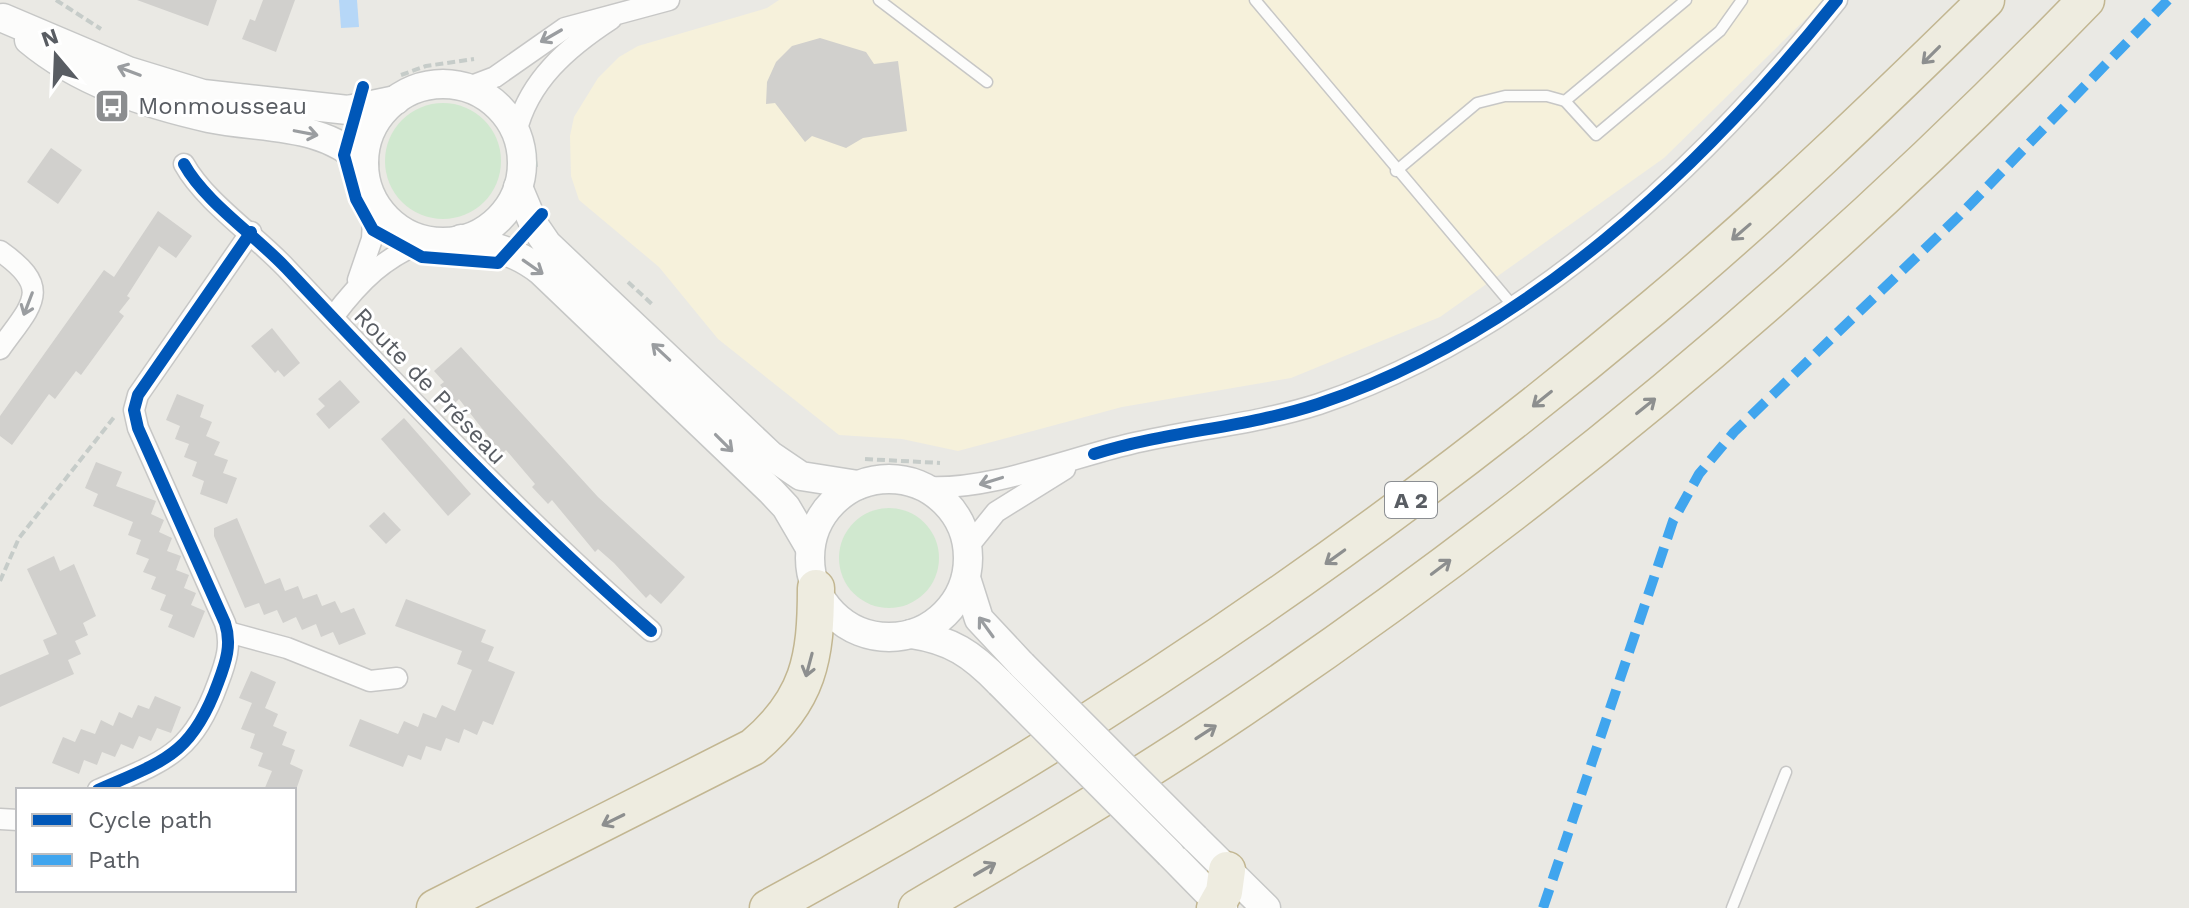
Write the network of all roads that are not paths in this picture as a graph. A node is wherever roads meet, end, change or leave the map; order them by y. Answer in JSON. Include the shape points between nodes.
{"nodes":[{"id":1,"x":669,"y":0,"type":"edge"},
{"id":2,"x":879,"y":0,"type":"edge"},
{"id":3,"x":1255,"y":0,"type":"edge"},
{"id":4,"x":1686,"y":0,"type":"edge"},
{"id":5,"x":1742,"y":0,"type":"edge"},
{"id":6,"x":1837,"y":0,"type":"edge"},
{"id":7,"x":1986,"y":0,"type":"edge"},
{"id":8,"x":2086,"y":0,"type":"edge"},
{"id":9,"x":625,"y":11,"type":"junction"},
{"id":10,"x":1,"y":17,"type":"edge"},
{"id":11,"x":987,"y":82,"type":"dead end"},
{"id":12,"x":466,"y":88,"type":"junction"},
{"id":13,"x":393,"y":90,"type":"junction"},
{"id":14,"x":1565,"y":101,"type":"junction"},
{"id":15,"x":524,"y":140,"type":"junction"},
{"id":16,"x":184,"y":164,"type":"dead end"},
{"id":17,"x":364,"y":164,"type":"junction"},
{"id":18,"x":1396,"y":171,"type":"junction"},
{"id":19,"x":526,"y":180,"type":"junction"},
{"id":20,"x":374,"y":202,"type":"junction"},
{"id":21,"x":251,"y":232,"type":"junction"},
{"id":22,"x":461,"y":239,"type":"junction"},
{"id":23,"x":428,"y":240,"type":"junction"},
{"id":24,"x":6,"y":255,"type":"edge"},
{"id":25,"x":355,"y":288,"type":"junction"},
{"id":26,"x":1513,"y":306,"type":"junction"},
{"id":27,"x":333,"y":317,"type":"junction"},
{"id":28,"x":0,"y":349,"type":"edge"},
{"id":29,"x":1094,"y":454,"type":"junction"},
{"id":30,"x":859,"y":472,"type":"junction"},
{"id":31,"x":925,"y":487,"type":"junction"},
{"id":32,"x":810,"y":548,"type":"junction"},
{"id":33,"x":967,"y":548,"type":"junction"},
{"id":34,"x":966,"y":578,"type":"junction"},
{"id":35,"x":816,"y":588,"type":"junction"},
{"id":36,"x":651,"y":631,"type":"dead end"},
{"id":37,"x":228,"y":632,"type":"junction"},
{"id":38,"x":911,"y":634,"type":"junction"},
{"id":39,"x":397,"y":678,"type":"dead end"},
{"id":40,"x":1786,"y":772,"type":"dead end"},
{"id":41,"x":102,"y":788,"type":"edge"},
{"id":42,"x":1221,"y":897,"type":"edge"},
{"id":43,"x":435,"y":908,"type":"edge"},
{"id":44,"x":768,"y":908,"type":"edge"},
{"id":45,"x":917,"y":908,"type":"edge"},
{"id":46,"x":1266,"y":908,"type":"edge"},
{"id":47,"x":1732,"y":908,"type":"edge"}],
"edges":[{"from":1,"to":9,"type":"street"},
{"from":2,"to":11,"type":"lane"},
{"from":3,"to":18,"type":"lane"},
{"from":4,"to":14,"type":"lane"},
{"from":5,"to":14,"type":"lane","via":[[1720,31],[1596,135]]},
{"from":6,"to":26,"type":"street","via":[[1768,83],[1692,161]]},
{"from":7,"to":44,"type":"highway","number":"A 2","one_way":true,"via":[[1718,252],[1424,492],[1096,719],[974,794]]},
{"from":45,"to":8,"type":"highway","one_way":true,"via":[[1239,710],[1585,456],[1802,272]]},
{"from":9,"to":12,"type":"street","one_way":true,"via":[[565,28],[487,81]]},
{"from":9,"to":15,"type":"street","via":[[584,37],[551,68],[525,103]]},
{"from":13,"to":10,"type":"main road","one_way":true,"via":[[348,110],[203,94],[128,71]]},
{"from":10,"to":17,"type":"main road","one_way":true,"via":[[51,57],[98,82],[186,112],[315,134],[346,147]]},
{"from":12,"to":13,"type":"main road"},
{"from":12,"to":15,"type":"main road","via":[[496,105]]},
{"from":13,"to":17,"type":"main road","via":[[373,128]]},
{"from":14,"to":18,"type":"lane","via":[[1505,96],[1477,103]]},
{"from":15,"to":19,"type":"main road"},
{"from":16,"to":21,"type":"street","name":"Route de Préseau"},
{"from":17,"to":20,"type":"main road"},
{"from":18,"to":26,"type":"lane"},
{"from":19,"to":22,"type":"main road","via":[[499,218]]},
{"from":30,"to":19,"type":"main road","one_way":true,"via":[[801,476],[770,455],[547,244],[534,225]]},
{"from":20,"to":23,"type":"main road","via":[[394,224]]},
{"from":20,"to":25,"type":"street","via":[[372,239]]},
{"from":21,"to":27,"type":"street","name":"Route de Préseau"},
{"from":21,"to":37,"type":"street","via":[[135,403],[138,428]]},
{"from":22,"to":23,"type":"main road"},
{"from":22,"to":32,"type":"main road","one_way":true,"via":[[488,245],[541,271],[771,491]]},
{"from":23,"to":25,"type":"street","via":[[391,256]]},
{"from":24,"to":28,"type":"street","one_way":true,"via":[[27,272],[33,287],[32,298]]},
{"from":25,"to":27,"type":"street"},
{"from":26,"to":29,"type":"street","via":[[1421,360],[1320,403]]},
{"from":27,"to":36,"type":"street","name":"Route de Préseau","via":[[527,518]]},
{"from":29,"to":31,"type":"street","one_way":true,"via":[[969,487]]},
{"from":29,"to":33,"type":"street","via":[[1018,495],[985,523]]},
{"from":30,"to":31,"type":"main road"},
{"from":30,"to":32,"type":"main road","via":[[826,510]]},
{"from":31,"to":33,"type":"main road","via":[[956,516]]},
{"from":32,"to":35,"type":"main road"},
{"from":33,"to":34,"type":"main road"},
{"from":34,"to":38,"type":"main road","via":[[942,616]]},
{"from":42,"to":34,"type":"main road","one_way":true,"bridge":true,"via":[[1195,838],[979,619]]},
{"from":35,"to":38,"type":"main road","via":[[830,610],[851,627],[885,637]]},
{"from":35,"to":43,"type":"highway","one_way":true,"via":[[814,647],[802,688],[789,712],[753,747]]},
{"from":37,"to":39,"type":"street","via":[[287,648],[370,681]]},
{"from":37,"to":41,"type":"street","via":[[225,664],[194,735],[174,753]]},
{"from":38,"to":42,"type":"main road","bridge":true,"via":[[957,645],[976,658],[1170,854]]},
{"from":40,"to":47,"type":"lane"},
{"from":42,"to":46,"type":"main road"}]}
